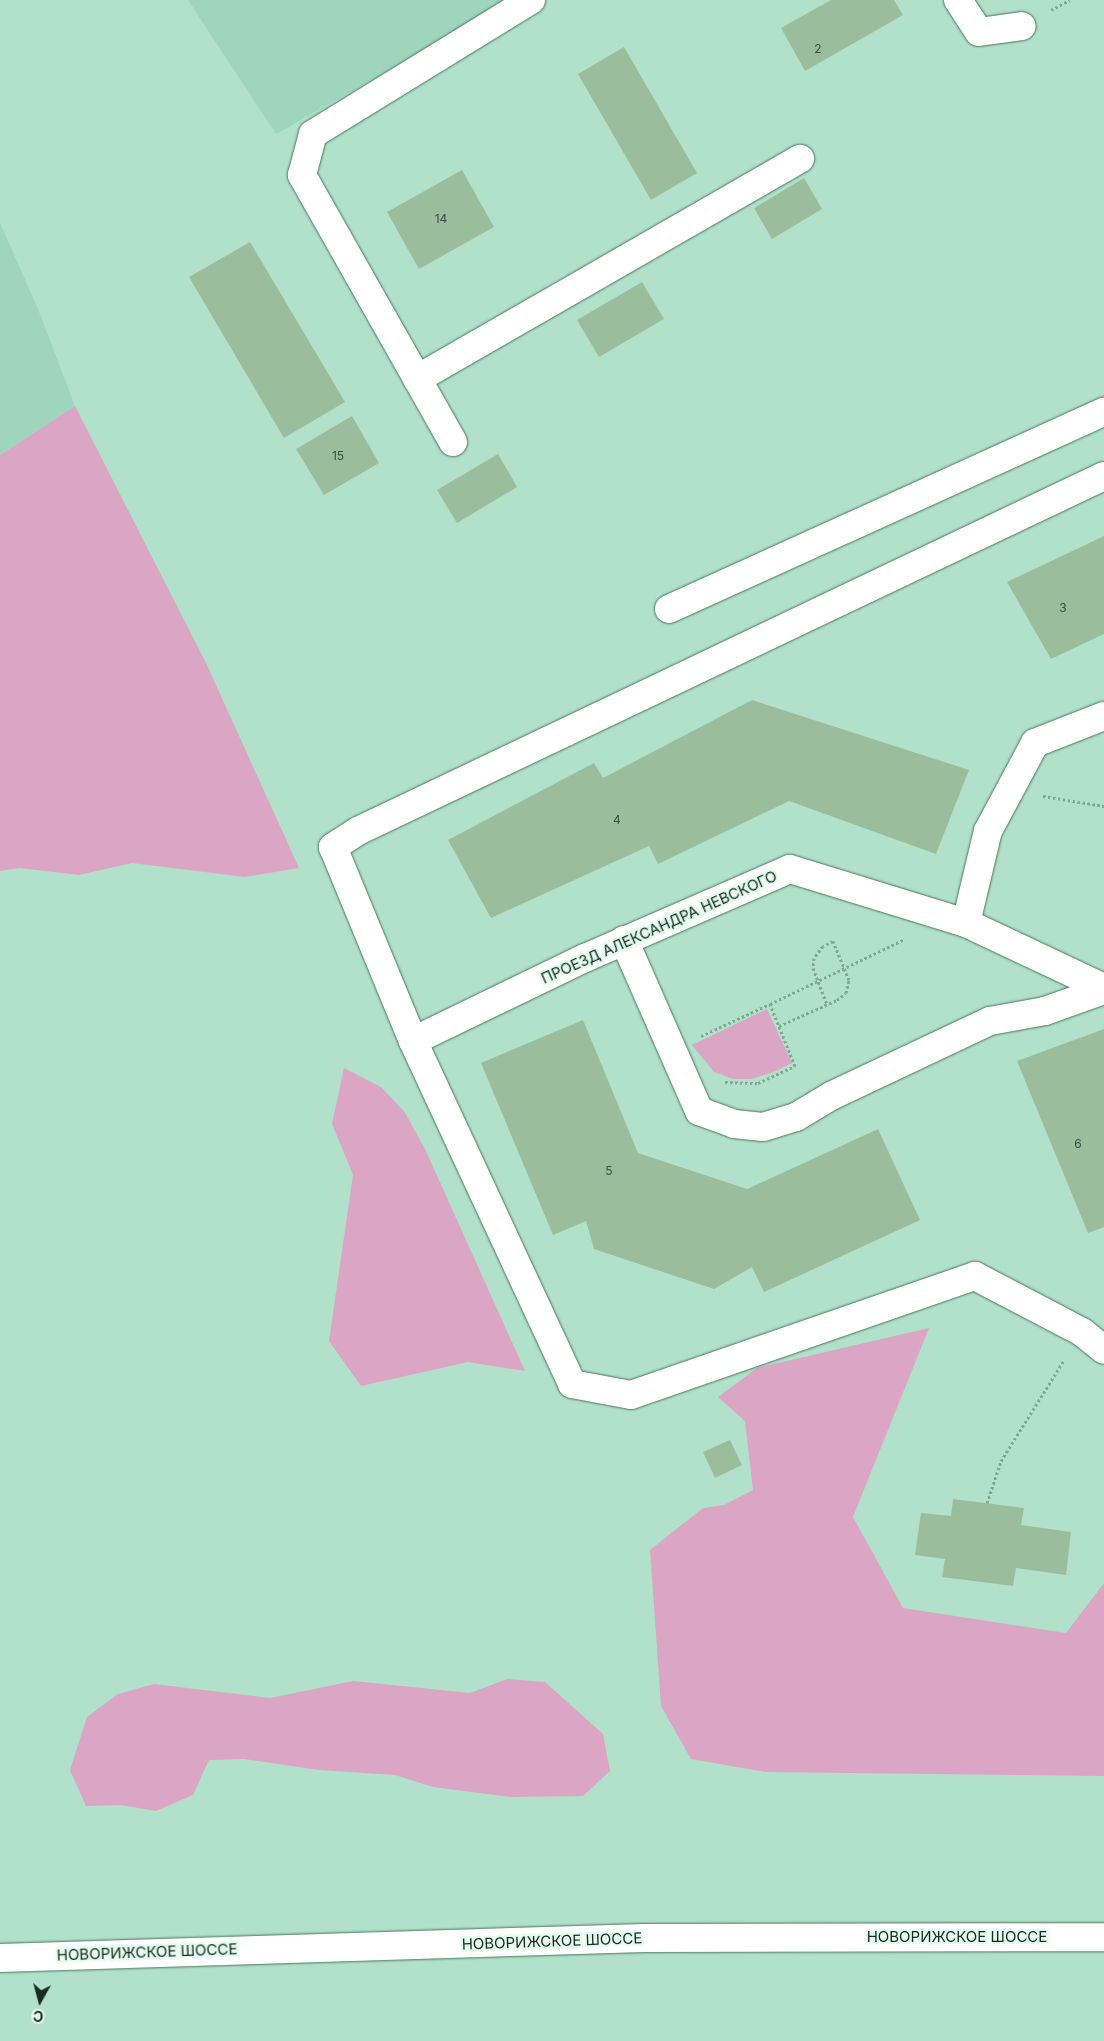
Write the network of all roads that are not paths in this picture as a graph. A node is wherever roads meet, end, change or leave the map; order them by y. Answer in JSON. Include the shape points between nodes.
{"nodes":[{"id":1,"x":531,"y":0,"type":"edge"},
{"id":2,"x":958,"y":0,"type":"edge"},
{"id":3,"x":1022,"y":26,"type":"dead end"},
{"id":4,"x":800,"y":160,"type":"dead end"},
{"id":5,"x":417,"y":379,"type":"junction"},
{"id":6,"x":1104,"y":412,"type":"edge"},
{"id":7,"x":452,"y":442,"type":"dead end"},
{"id":8,"x":1104,"y":476,"type":"edge"},
{"id":9,"x":669,"y":609,"type":"dead end"},
{"id":10,"x":1104,"y":716,"type":"edge"},
{"id":11,"x":966,"y":923,"type":"junction"},
{"id":12,"x":624,"y":940,"type":"junction"},
{"id":13,"x":1103,"y":989,"type":"edge"},
{"id":14,"x":413,"y":1042,"type":"junction"},
{"id":15,"x":1104,"y":1350,"type":"edge"},
{"id":16,"x":1104,"y":1937,"type":"edge"},
{"id":17,"x":0,"y":1958,"type":"edge"}],
"edges":[{"from":1,"to":5,"type":"main road","via":[[313,134],[302,175]]},
{"from":2,"to":3,"type":"main road","via":[[979,32]]},
{"from":4,"to":5,"type":"main road"},
{"from":5,"to":7,"type":"main road"},
{"from":6,"to":9,"type":"main road"},
{"from":8,"to":14,"type":"main road","via":[[367,827],[333,847]]},
{"from":10,"to":11,"type":"main road","via":[[1036,743],[988,831]]},
{"from":11,"to":12,"type":"main road","name":"ПРОЕЗД АЛЕКСАНДРА НЕВСКОГО","via":[[790,869]]},
{"from":11,"to":13,"type":"main road","name":"ПРОЕЗД АЛЕКСАНДРА НЕВСКОГО"},
{"from":12,"to":13,"type":"main road","via":[[700,1111],[734,1124],[763,1127],[796,1117],[831,1096],[990,1020],[1045,1011]]},
{"from":12,"to":14,"type":"main road","name":"ПРОЕЗД АЛЕКСАНДРА НЕВСКОГО"},
{"from":14,"to":15,"type":"main road","via":[[572,1384],[631,1395],[975,1276],[1082,1332]]},
{"from":16,"to":17,"type":"main road","name":"НОВОРИЖСКОЕ ШОССЕ","via":[[644,1938]]}]}
